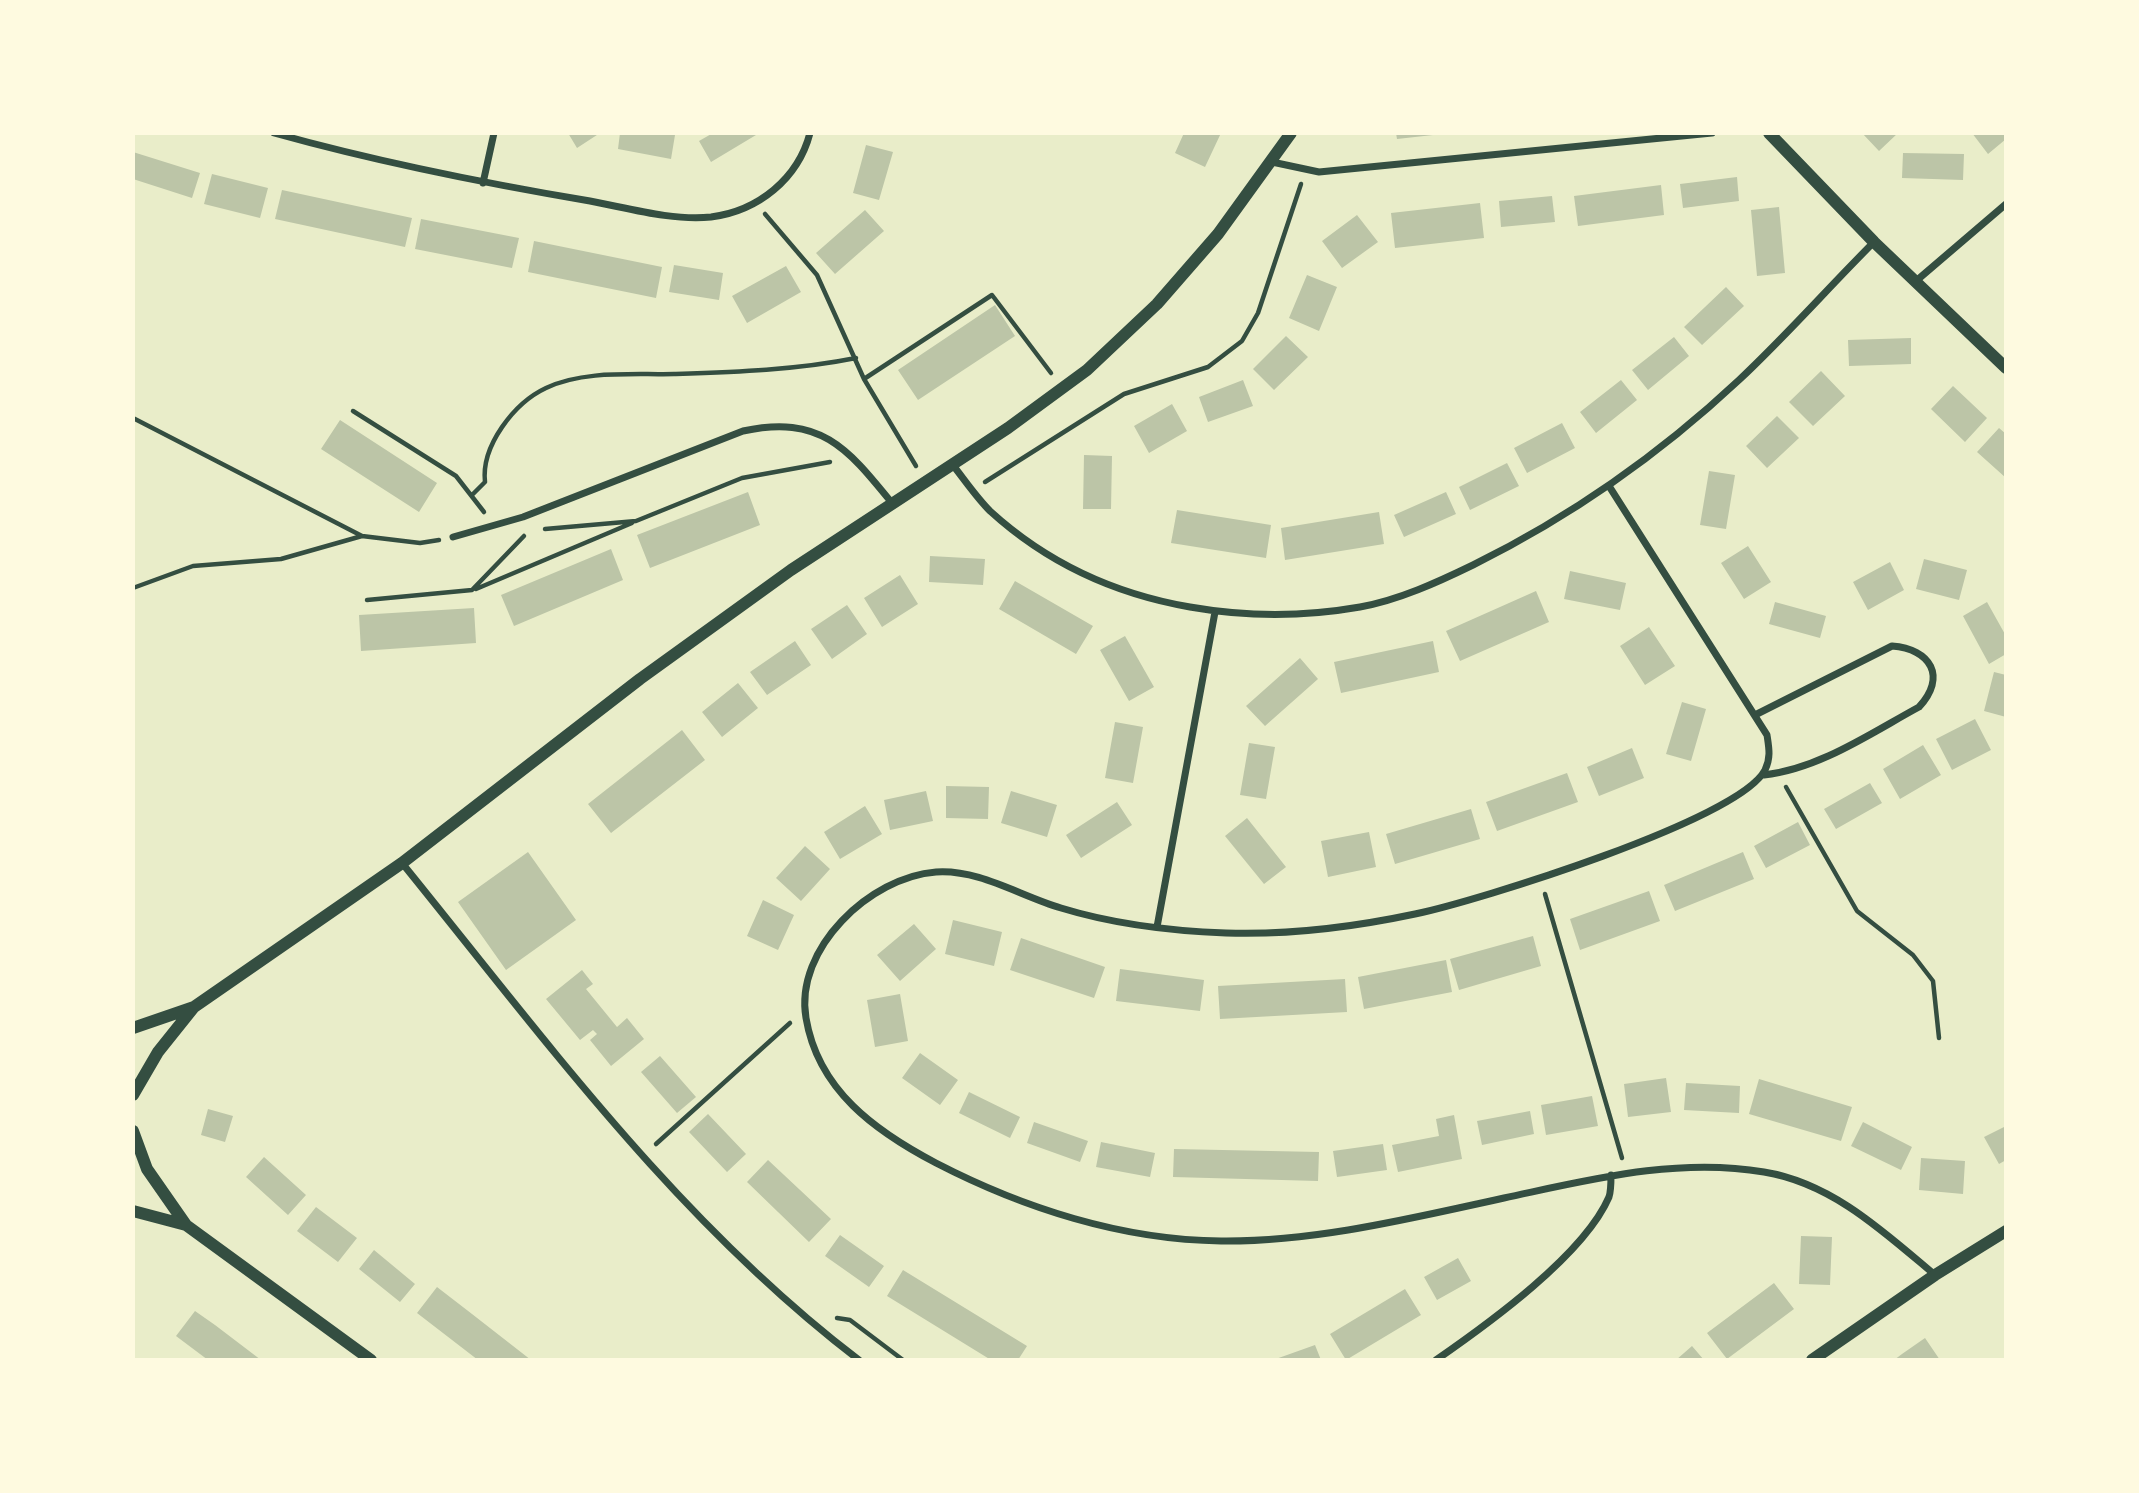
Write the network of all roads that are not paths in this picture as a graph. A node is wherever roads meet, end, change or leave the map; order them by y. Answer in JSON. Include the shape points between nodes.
{"nodes":[{"id":1,"x":274,"y":133,"type":"edge"},
{"id":2,"x":494,"y":133,"type":"edge"},
{"id":3,"x":810,"y":133,"type":"edge"},
{"id":4,"x":1290,"y":133,"type":"edge"},
{"id":5,"x":1712,"y":133,"type":"edge"},
{"id":6,"x":1769,"y":133,"type":"edge"},
{"id":7,"x":1272,"y":162,"type":"junction"},
{"id":8,"x":483,"y":183,"type":"junction"},
{"id":9,"x":2006,"y":204,"type":"edge"},
{"id":10,"x":1874,"y":242,"type":"junction"},
{"id":11,"x":1916,"y":281,"type":"junction"},
{"id":12,"x":2006,"y":368,"type":"edge"},
{"id":13,"x":952,"y":463,"type":"junction"},
{"id":14,"x":1609,"y":486,"type":"junction"},
{"id":15,"x":892,"y":503,"type":"junction"},
{"id":16,"x":453,"y":537,"type":"road end"},
{"id":17,"x":1214,"y":612,"type":"junction"},
{"id":18,"x":1755,"y":715,"type":"junction"},
{"id":19,"x":1764,"y":775,"type":"junction"},
{"id":20,"x":402,"y":863,"type":"junction"},
{"id":21,"x":1157,"y":927,"type":"junction"},
{"id":22,"x":194,"y":1007,"type":"junction"},
{"id":23,"x":133,"y":1028,"type":"edge"},
{"id":24,"x":133,"y":1095,"type":"edge"},
{"id":25,"x":133,"y":1131,"type":"edge"},
{"id":26,"x":1611,"y":1175,"type":"junction"},
{"id":27,"x":133,"y":1211,"type":"edge"},
{"id":28,"x":186,"y":1225,"type":"junction"},
{"id":29,"x":2006,"y":1231,"type":"edge"},
{"id":30,"x":1935,"y":1275,"type":"junction"},
{"id":31,"x":370,"y":1360,"type":"edge"},
{"id":32,"x":859,"y":1360,"type":"edge"},
{"id":33,"x":1436,"y":1360,"type":"edge"},
{"id":34,"x":1812,"y":1360,"type":"edge"}],
"edges":[{"from":1,"to":8,"type":"street"},
{"from":2,"to":8,"type":"street"},
{"from":3,"to":8,"type":"street","via":[[776,191],[756,203],[710,217],[672,215]]},
{"from":4,"to":7,"type":"street"},
{"from":5,"to":7,"type":"street","via":[[1333,171]]},
{"from":6,"to":10,"type":"street"},
{"from":7,"to":13,"type":"street","via":[[1157,304],[1087,370]]},
{"from":9,"to":11,"type":"street"},
{"from":10,"to":11,"type":"street"},
{"from":10,"to":14,"type":"street","via":[[1740,380]]},
{"from":11,"to":12,"type":"street"},
{"from":13,"to":15,"type":"street"},
{"from":13,"to":17,"type":"street","via":[[988,509],[1029,543],[1084,576],[1148,600]]},
{"from":14,"to":17,"type":"street","via":[[1523,541],[1436,583],[1349,608],[1283,616]]},
{"from":14,"to":18,"type":"street"},
{"from":15,"to":16,"type":"street","via":[[855,458],[823,436],[771,425],[743,431],[523,517]]},
{"from":15,"to":20,"type":"street","via":[[662,664]]},
{"from":17,"to":21,"type":"street"},
{"from":18,"to":19,"type":"street","via":[[1767,735],[1770,754]]},
{"from":18,"to":19,"type":"street","via":[[1892,646],[1921,654],[1931,666],[1934,681],[1919,707],[1826,756],[1787,772]]},
{"from":19,"to":21,"type":"street","via":[[1679,825],[1590,862],[1418,913],[1318,930],[1226,933]]},
{"from":20,"to":22,"type":"street"},
{"from":20,"to":32,"type":"street","via":[[551,1051],[643,1156],[720,1238],[819,1330]]},
{"from":21,"to":26,"type":"street","via":[[1058,908],[968,874],[934,872],[892,886],[843,918],[821,948],[804,1011],[813,1044],[828,1079],[857,1112],[901,1145],[965,1178],[1058,1215],[1153,1237],[1224,1241],[1330,1232]]},
{"from":22,"to":23,"type":"street"},
{"from":22,"to":24,"type":"street","via":[[158,1052]]},
{"from":25,"to":28,"type":"street","via":[[147,1169]]},
{"from":26,"to":30,"type":"street","via":[[1711,1168],[1765,1172],[1812,1185],[1850,1207]]},
{"from":26,"to":33,"type":"street","via":[[1610,1196],[1582,1237],[1539,1282]]},
{"from":27,"to":28,"type":"street"},
{"from":28,"to":31,"type":"street"},
{"from":29,"to":30,"type":"street"},
{"from":30,"to":34,"type":"street"}]}
